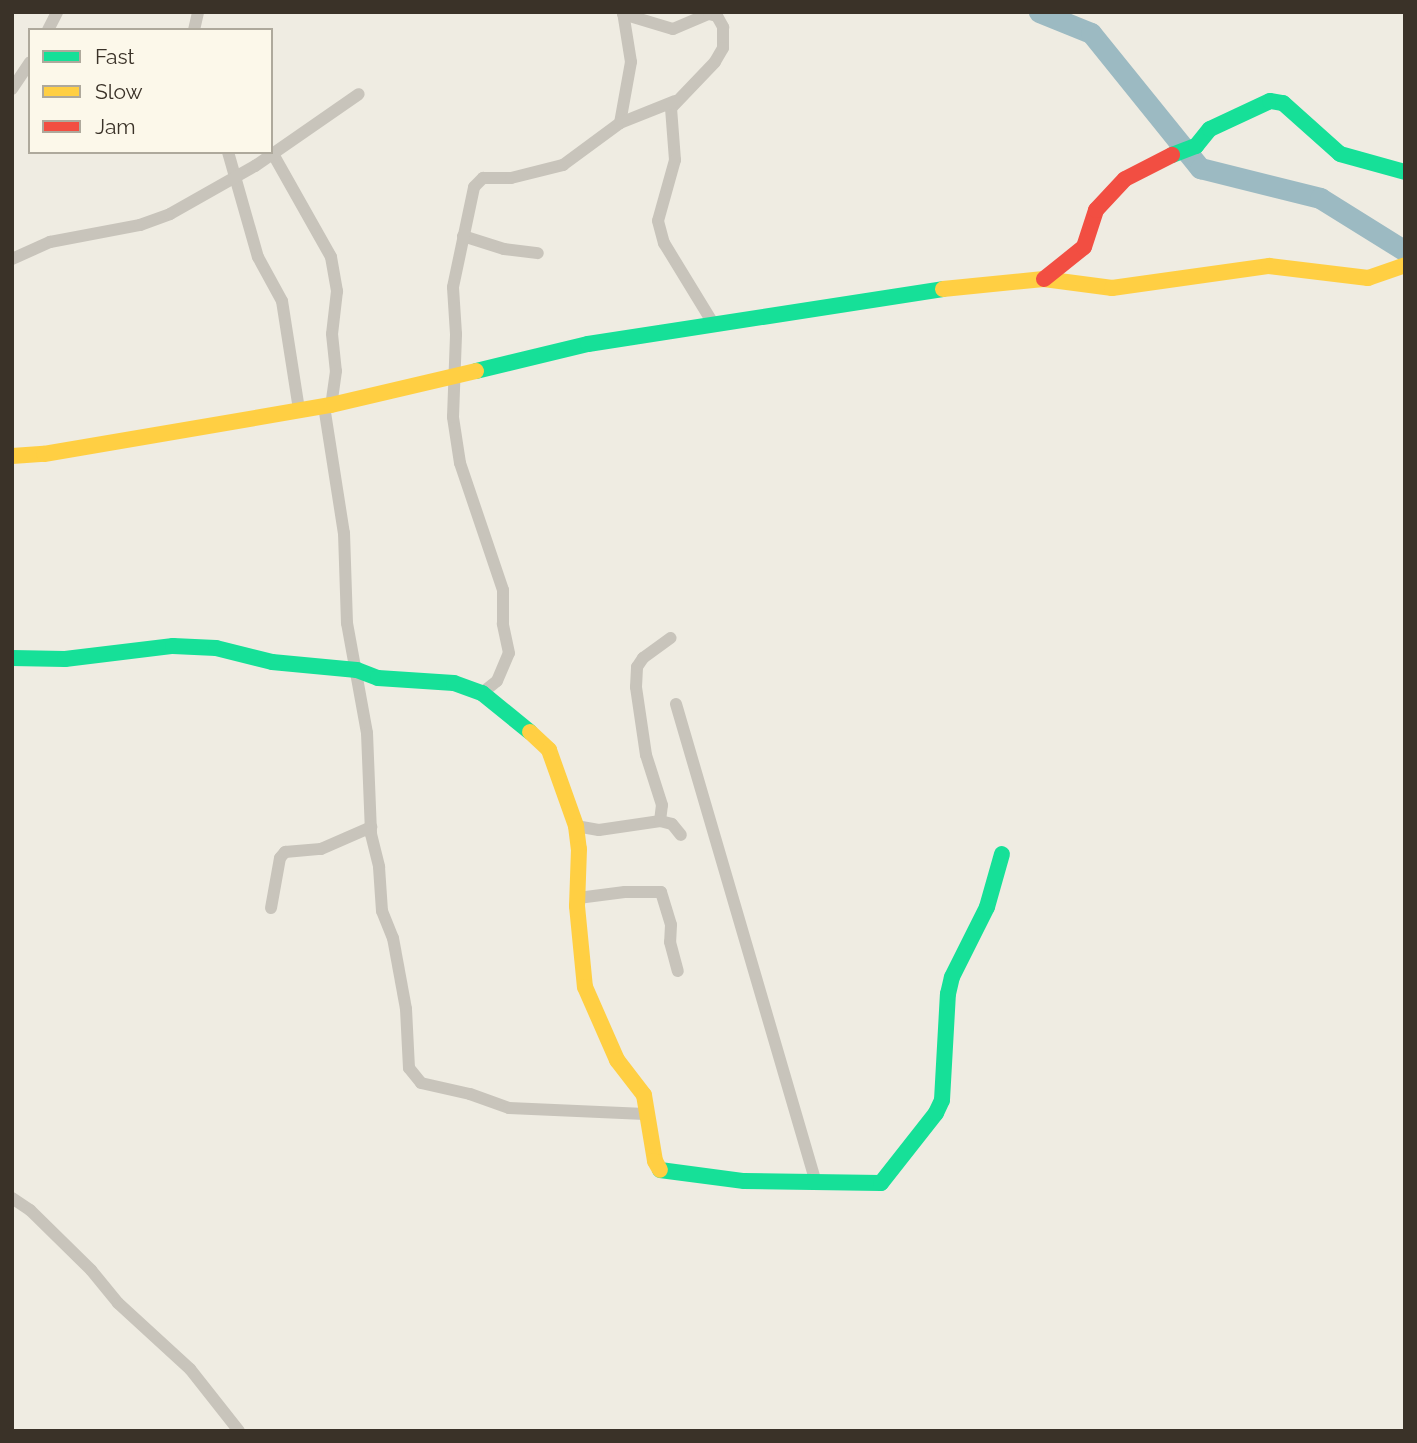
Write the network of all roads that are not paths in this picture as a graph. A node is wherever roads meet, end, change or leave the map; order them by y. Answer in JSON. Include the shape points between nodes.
{"nodes":[{"id":1,"x":57,"y":12,"type":"edge"},
{"id":2,"x":623,"y":13,"type":"edge"},
{"id":3,"x":49,"y":28,"type":"edge"},
{"id":4,"x":28,"y":65,"type":"edge"},
{"id":5,"x":12,"y":89,"type":"edge"},
{"id":6,"x":359,"y":94,"type":"dead end"},
{"id":7,"x":675,"y":101,"type":"junction"},
{"id":8,"x":620,"y":123,"type":"junction"},
{"id":9,"x":229,"y":154,"type":"edge"},
{"id":10,"x":273,"y":154,"type":"junction"},
{"id":11,"x":1405,"y":172,"type":"edge"},
{"id":12,"x":236,"y":177,"type":"junction"},
{"id":13,"x":463,"y":236,"type":"junction"},
{"id":14,"x":538,"y":253,"type":"dead end"},
{"id":15,"x":12,"y":259,"type":"edge"},
{"id":16,"x":1405,"y":265,"type":"edge"},
{"id":17,"x":1045,"y":279,"type":"junction"},
{"id":18,"x":714,"y":325,"type":"junction"},
{"id":19,"x":455,"y":377,"type":"junction"},
{"id":20,"x":327,"y":405,"type":"junction"},
{"id":21,"x":299,"y":409,"type":"junction"},
{"id":22,"x":12,"y":456,"type":"edge"},
{"id":23,"x":671,"y":638,"type":"dead end"},
{"id":24,"x":12,"y":658,"type":"edge"},
{"id":25,"x":357,"y":670,"type":"junction"},
{"id":26,"x":482,"y":693,"type":"junction"},
{"id":27,"x":676,"y":704,"type":"dead end"},
{"id":28,"x":660,"y":821,"type":"junction"},
{"id":29,"x":576,"y":826,"type":"junction"},
{"id":30,"x":371,"y":827,"type":"junction"},
{"id":31,"x":681,"y":835,"type":"dead end"},
{"id":32,"x":1002,"y":853,"type":"dead end"},
{"id":33,"x":578,"y":898,"type":"junction"},
{"id":34,"x":271,"y":908,"type":"dead end"},
{"id":35,"x":678,"y":971,"type":"dead end"},
{"id":36,"x":645,"y":1114,"type":"junction"},
{"id":37,"x":816,"y":1184,"type":"junction"},
{"id":38,"x":12,"y":1198,"type":"edge"},
{"id":39,"x":239,"y":1431,"type":"edge"}],
"edges":[{"from":1,"to":3,"type":"street"},
{"from":2,"to":7,"type":"street","via":[[673,29],[709,14],[720,20],[723,48],[707,72]]},
{"from":2,"to":8,"type":"street","via":[[631,62]]},
{"from":4,"to":5,"type":"street"},
{"from":6,"to":10,"type":"street"},
{"from":7,"to":8,"type":"street"},
{"from":7,"to":18,"type":"street","via":[[670,113],[676,160],[659,215],[659,230]]},
{"from":8,"to":13,"type":"street","via":[[573,159],[550,170],[481,180],[474,187]]},
{"from":9,"to":12,"type":"street"},
{"from":10,"to":12,"type":"street"},
{"from":10,"to":20,"type":"street","via":[[331,257],[337,291],[332,334],[337,371]]},
{"from":11,"to":17,"type":"street","via":[[1340,154],[1283,103],[1270,101],[1210,129],[1196,146],[1125,179],[1096,210],[1084,247]]},
{"from":12,"to":15,"type":"street","via":[[153,221],[50,242]]},
{"from":12,"to":21,"type":"street","via":[[261,264],[282,301]]},
{"from":13,"to":14,"type":"street"},
{"from":13,"to":19,"type":"street","via":[[452,297]]},
{"from":16,"to":17,"type":"street","via":[[1368,278],[1269,266],[1112,288]]},
{"from":17,"to":18,"type":"street","via":[[976,284]]},
{"from":18,"to":19,"type":"street","via":[[588,344]]},
{"from":19,"to":20,"type":"street"},
{"from":19,"to":26,"type":"street","via":[[453,417],[460,463],[503,590],[509,653],[497,681]]},
{"from":20,"to":21,"type":"street"},
{"from":20,"to":25,"type":"street","via":[[344,533],[347,623]]},
{"from":21,"to":22,"type":"street"},
{"from":23,"to":28,"type":"street","via":[[643,658],[636,687],[646,755],[662,805]]},
{"from":24,"to":25,"type":"street","via":[[65,659],[173,646],[216,648],[309,667]]},
{"from":25,"to":26,"type":"street","via":[[378,678],[454,683]]},
{"from":25,"to":30,"type":"street","via":[[367,733]]},
{"from":26,"to":29,"type":"street","via":[[545,744]]},
{"from":27,"to":37,"type":"street"},
{"from":28,"to":29,"type":"street","via":[[599,830]]},
{"from":28,"to":31,"type":"street","via":[[676,827]]},
{"from":29,"to":33,"type":"street"},
{"from":30,"to":34,"type":"street","via":[[321,849],[285,852]]},
{"from":30,"to":36,"type":"street","via":[[383,911],[393,937],[407,1009],[407,1061],[417,1080],[509,1108]]},
{"from":32,"to":37,"type":"street","via":[[987,907],[952,976],[945,1083],[936,1113],[881,1183]]},
{"from":33,"to":35,"type":"street","via":[[661,892]]},
{"from":33,"to":36,"type":"street","via":[[585,987],[617,1060],[644,1095]]},
{"from":36,"to":37,"type":"street","via":[[655,1161],[665,1172]]},
{"from":38,"to":39,"type":"street","via":[[30,1210],[118,1303],[190,1369]]}]}
